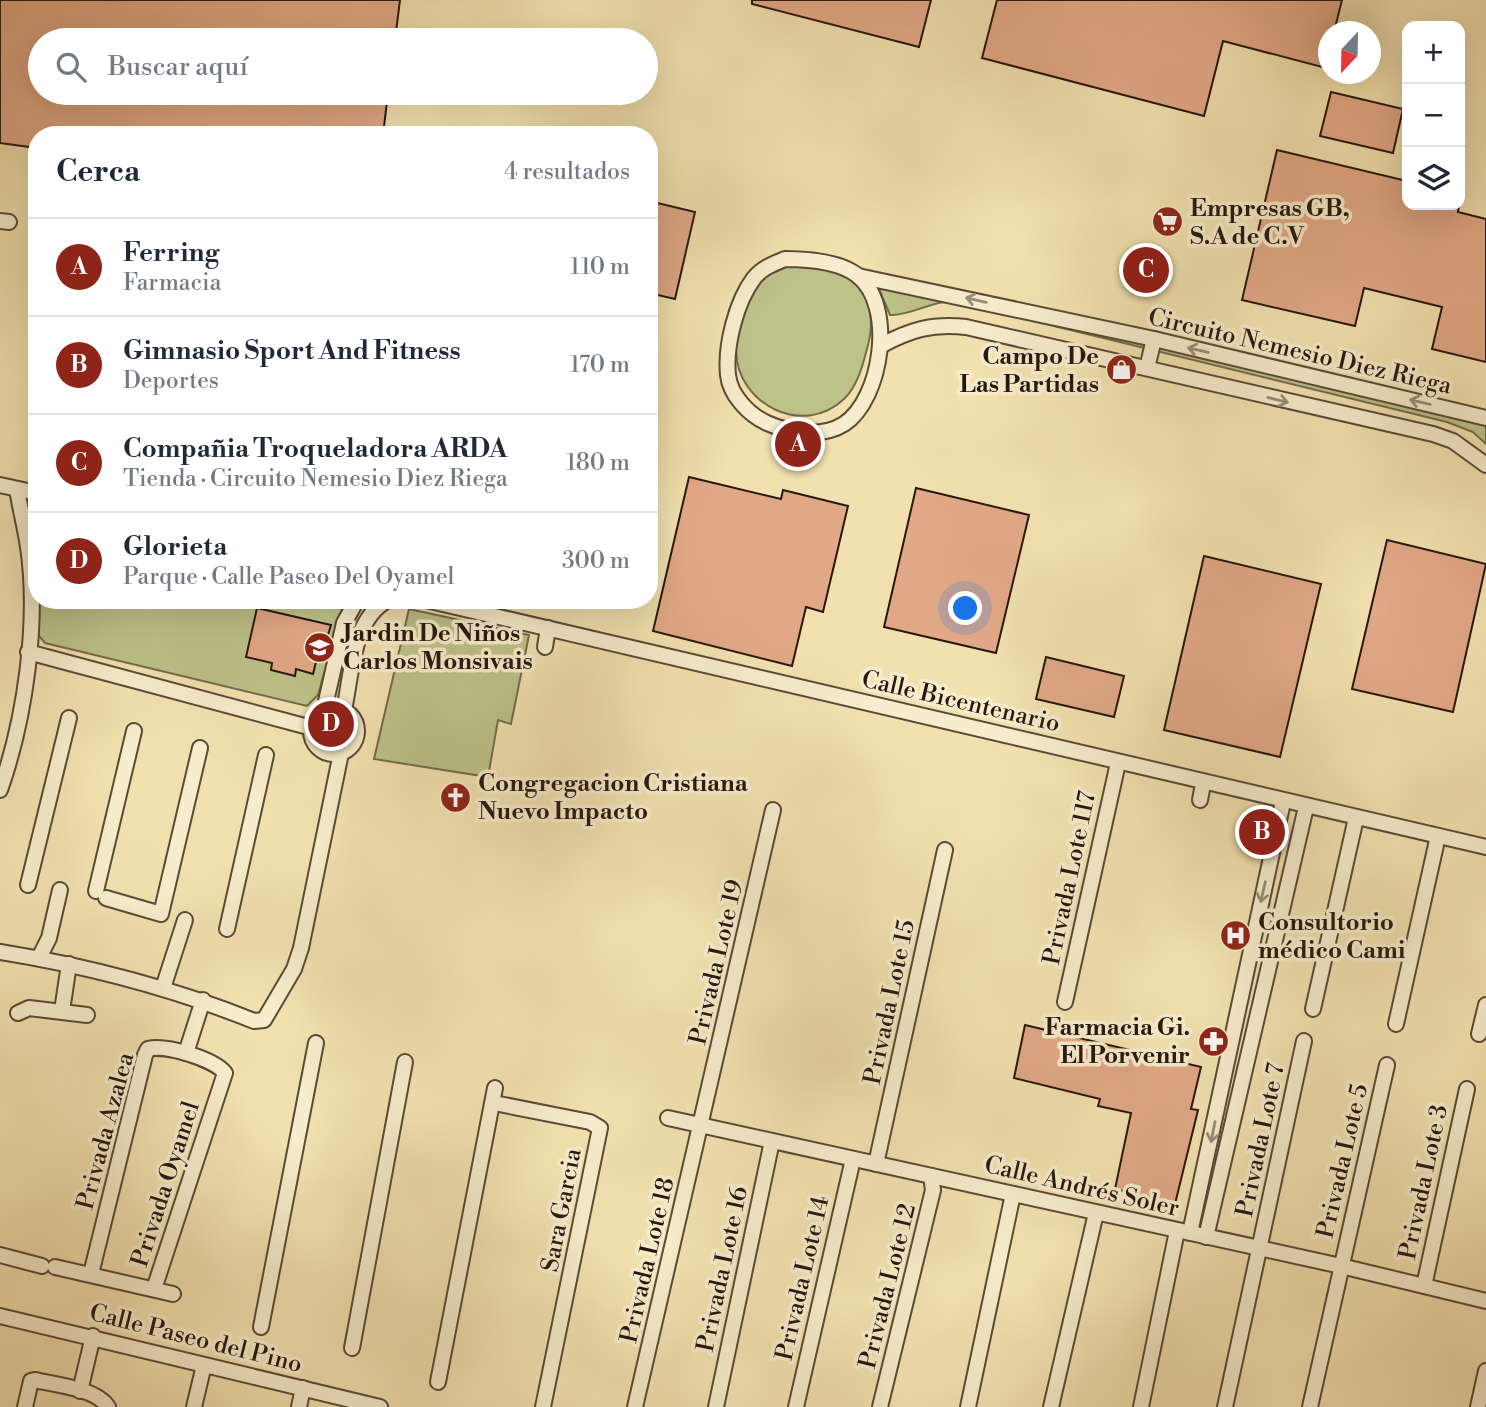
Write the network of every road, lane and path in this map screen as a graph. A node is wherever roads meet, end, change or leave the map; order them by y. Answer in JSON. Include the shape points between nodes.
{"nodes":[{"id":1,"x":858,"y":276,"type":"junction"},
{"id":2,"x":1154,"y":339,"type":"junction"},
{"id":3,"x":880,"y":346,"type":"junction"},
{"id":4,"x":1147,"y":368,"type":"junction"},
{"id":5,"x":1486,"y":418,"type":"edge"},
{"id":6,"x":1486,"y":465,"type":"edge"},
{"id":7,"x":0,"y":485,"type":"edge"},
{"id":8,"x":17,"y":489,"type":"junction"},
{"id":9,"x":28,"y":492,"type":"edge"},
{"id":10,"x":28,"y":557,"type":"edge"},
{"id":11,"x":29,"y":609,"type":"edge"},
{"id":12,"x":352,"y":609,"type":"edge"},
{"id":13,"x":373,"y":609,"type":"edge"},
{"id":14,"x":465,"y":609,"type":"edge"},
{"id":15,"x":548,"y":628,"type":"junction"},
{"id":16,"x":545,"y":647,"type":"dead end"},
{"id":17,"x":28,"y":652,"type":"junction"},
{"id":18,"x":324,"y":710,"type":"junction"},
{"id":19,"x":344,"y":710,"type":"junction"},
{"id":20,"x":69,"y":718,"type":"dead end"},
{"id":21,"x":312,"y":728,"type":"junction"},
{"id":22,"x":134,"y":731,"type":"dead end"},
{"id":23,"x":200,"y":748,"type":"dead end"},
{"id":24,"x":341,"y":753,"type":"junction"},
{"id":25,"x":266,"y":755,"type":"dead end"},
{"id":26,"x":1118,"y":763,"type":"junction"},
{"id":27,"x":1203,"y":784,"type":"junction"},
{"id":28,"x":0,"y":790,"type":"edge"},
{"id":29,"x":1200,"y":800,"type":"dead end"},
{"id":30,"x":1283,"y":802,"type":"junction"},
{"id":31,"x":1306,"y":807,"type":"junction"},
{"id":32,"x":773,"y":810,"type":"dead end"},
{"id":33,"x":1356,"y":818,"type":"junction"},
{"id":34,"x":1438,"y":836,"type":"junction"},
{"id":35,"x":1486,"y":847,"type":"edge"},
{"id":36,"x":945,"y":850,"type":"dead end"},
{"id":37,"x":28,"y":885,"type":"dead end"},
{"id":38,"x":60,"y":890,"type":"dead end"},
{"id":39,"x":185,"y":920,"type":"dead end"},
{"id":40,"x":227,"y":929,"type":"dead end"},
{"id":41,"x":0,"y":953,"type":"edge"},
{"id":42,"x":39,"y":958,"type":"junction"},
{"id":43,"x":69,"y":964,"type":"junction"},
{"id":44,"x":163,"y":988,"type":"junction"},
{"id":45,"x":203,"y":1000,"type":"junction"},
{"id":46,"x":1065,"y":1002,"type":"dead end"},
{"id":47,"x":1486,"y":1005,"type":"edge"},
{"id":48,"x":1313,"y":1009,"type":"dead end"},
{"id":49,"x":62,"y":1011,"type":"junction"},
{"id":50,"x":18,"y":1013,"type":"dead end"},
{"id":51,"x":87,"y":1015,"type":"dead end"},
{"id":52,"x":1396,"y":1024,"type":"dead end"},
{"id":53,"x":1233,"y":1028,"type":"junction"},
{"id":54,"x":1252,"y":1031,"type":"junction"},
{"id":55,"x":1479,"y":1034,"type":"dead end"},
{"id":56,"x":1304,"y":1041,"type":"dead end"},
{"id":57,"x":316,"y":1043,"type":"dead end"},
{"id":58,"x":186,"y":1053,"type":"junction"},
{"id":59,"x":405,"y":1062,"type":"dead end"},
{"id":60,"x":1387,"y":1065,"type":"dead end"},
{"id":61,"x":495,"y":1088,"type":"dead end"},
{"id":62,"x":1467,"y":1089,"type":"dead end"},
{"id":63,"x":494,"y":1103,"type":"junction"},
{"id":64,"x":668,"y":1118,"type":"dead end"},
{"id":65,"x":703,"y":1124,"type":"junction"},
{"id":66,"x":772,"y":1141,"type":"junction"},
{"id":67,"x":853,"y":1159,"type":"junction"},
{"id":68,"x":876,"y":1164,"type":"junction"},
{"id":69,"x":931,"y":1176,"type":"junction"},
{"id":70,"x":1013,"y":1194,"type":"junction"},
{"id":71,"x":1096,"y":1213,"type":"junction"},
{"id":72,"x":1184,"y":1232,"type":"junction"},
{"id":73,"x":1206,"y":1237,"type":"junction"},
{"id":74,"x":1259,"y":1249,"type":"junction"},
{"id":75,"x":0,"y":1255,"type":"edge"},
{"id":76,"x":1341,"y":1266,"type":"junction"},
{"id":77,"x":91,"y":1274,"type":"junction"},
{"id":78,"x":1424,"y":1286,"type":"junction"},
{"id":79,"x":154,"y":1289,"type":"junction"},
{"id":80,"x":173,"y":1294,"type":"dead end"},
{"id":81,"x":1486,"y":1301,"type":"edge"},
{"id":82,"x":0,"y":1316,"type":"edge"},
{"id":83,"x":261,"y":1327,"type":"dead end"},
{"id":84,"x":93,"y":1336,"type":"junction"},
{"id":85,"x":352,"y":1348,"type":"dead end"},
{"id":86,"x":204,"y":1365,"type":"junction"},
{"id":87,"x":1486,"y":1371,"type":"edge"},
{"id":88,"x":438,"y":1382,"type":"dead end"},
{"id":89,"x":303,"y":1388,"type":"junction"},
{"id":90,"x":80,"y":1391,"type":"junction"},
{"id":91,"x":1482,"y":1398,"type":"edge"},
{"id":92,"x":25,"y":1407,"type":"edge"},
{"id":93,"x":108,"y":1407,"type":"edge"},
{"id":94,"x":194,"y":1407,"type":"edge"},
{"id":95,"x":299,"y":1407,"type":"edge"},
{"id":96,"x":380,"y":1407,"type":"edge"},
{"id":97,"x":543,"y":1407,"type":"edge"},
{"id":98,"x":635,"y":1407,"type":"edge"},
{"id":99,"x":716,"y":1407,"type":"edge"},
{"id":100,"x":796,"y":1407,"type":"edge"},
{"id":101,"x":880,"y":1407,"type":"edge"},
{"id":102,"x":968,"y":1407,"type":"edge"},
{"id":103,"x":1051,"y":1407,"type":"edge"},
{"id":104,"x":1141,"y":1407,"type":"edge"},
{"id":105,"x":1225,"y":1407,"type":"edge"},
{"id":106,"x":1310,"y":1407,"type":"edge"}],
"edges":[{"from":2,"to":1,"type":"street","name":"Circuito Nemesio Diez Riega","one_way":true},
{"from":1,"to":3,"type":"street","name":"Circuito Nemesio Diez Riega","via":[[877,310]]},
{"from":1,"to":3,"type":"street","name":"Circuito Nemesio Diez Riega","via":[[807,259],[768,265],[754,278],[741,302],[727,361],[728,379],[754,416],[793,432],[827,431],[859,410],[868,395]]},
{"from":2,"to":4,"type":"street"},
{"from":5,"to":2,"type":"street","name":"Circuito Nemesio Diez Riega","one_way":true},
{"from":3,"to":4,"type":"street","name":"Circuito Nemesio Diez Riega","via":[[919,327],[939,324]]},
{"from":4,"to":6,"type":"street","name":"Circuito Nemesio Diez Riega","one_way":true,"via":[[1433,434],[1453,441]]},
{"from":7,"to":8,"type":"street"},
{"from":8,"to":9,"type":"street"},
{"from":8,"to":10,"type":"street"},
{"from":11,"to":17,"type":"street"},
{"from":12,"to":18,"type":"street","via":[[344,622]]},
{"from":13,"to":19,"type":"street","via":[[364,619]]},
{"from":14,"to":15,"type":"street","name":"Calle Bicentenario"},
{"from":15,"to":16,"type":"street"},
{"from":15,"to":26,"type":"street","name":"Calle Bicentenario"},
{"from":17,"to":21,"type":"street"},
{"from":17,"to":28,"type":"street","via":[[12,757]]},
{"from":18,"to":19,"type":"street"},
{"from":18,"to":21,"type":"street"},
{"from":19,"to":24,"type":"street","via":[[357,732],[352,745]]},
{"from":20,"to":37,"type":"street"},
{"from":21,"to":24,"type":"street","via":[[320,748]]},
{"from":22,"to":23,"type":"street","via":[[101,895],[161,914]]},
{"from":24,"to":45,"type":"street","via":[[294,969],[264,1020],[254,1021]]},
{"from":25,"to":40,"type":"street"},
{"from":26,"to":27,"type":"street","name":"Calle Bicentenario"},
{"from":26,"to":46,"type":"street","name":"Privada Lote 117"},
{"from":27,"to":29,"type":"street"},
{"from":27,"to":30,"type":"street","name":"Calle Bicentenario"},
{"from":30,"to":31,"type":"street","name":"Calle Bicentenario"},
{"from":30,"to":53,"type":"street","one_way":true},
{"from":31,"to":33,"type":"street","name":"Calle Bicentenario"},
{"from":31,"to":54,"type":"street"},
{"from":32,"to":65,"type":"street","name":"Privada Lote 19"},
{"from":33,"to":34,"type":"street","name":"Calle Bicentenario"},
{"from":33,"to":48,"type":"street"},
{"from":34,"to":35,"type":"street","name":"Calle Bicentenario"},
{"from":34,"to":52,"type":"street"},
{"from":36,"to":68,"type":"street","name":"Privada Lote 15"},
{"from":38,"to":42,"type":"street","via":[[49,938]]},
{"from":39,"to":44,"type":"street"},
{"from":41,"to":42,"type":"street"},
{"from":42,"to":43,"type":"street"},
{"from":43,"to":44,"type":"street"},
{"from":43,"to":49,"type":"street"},
{"from":44,"to":45,"type":"street"},
{"from":45,"to":58,"type":"street"},
{"from":47,"to":55,"type":"street"},
{"from":49,"to":50,"type":"street","via":[[29,1008]]},
{"from":49,"to":51,"type":"street"},
{"from":53,"to":54,"type":"street"},
{"from":53,"to":72,"type":"street","one_way":true},
{"from":54,"to":73,"type":"street"},
{"from":56,"to":74,"type":"street","name":"Privada Lote 7"},
{"from":57,"to":83,"type":"street"},
{"from":58,"to":77,"type":"street","name":"Privada Azalea","via":[[161,1047],[148,1049],[145,1055]]},
{"from":58,"to":79,"type":"street","name":"Privada Oyamel","via":[[225,1073]]},
{"from":59,"to":85,"type":"street"},
{"from":60,"to":76,"type":"street","name":"Privada Lote 5"},
{"from":61,"to":63,"type":"street"},
{"from":62,"to":78,"type":"street","name":"Privada Lote 3"},
{"from":63,"to":88,"type":"street"},
{"from":63,"to":97,"type":"street","name":"Sara Garcia","via":[[590,1122],[600,1128]]},
{"from":64,"to":65,"type":"street","name":"Calle Andrés Soler"},
{"from":65,"to":66,"type":"street","name":"Calle Andrés Soler"},
{"from":65,"to":98,"type":"street","name":"Privada Lote 18"},
{"from":66,"to":67,"type":"street","name":"Calle Andrés Soler"},
{"from":66,"to":99,"type":"street","name":"Privada Lote 16"},
{"from":67,"to":68,"type":"street","name":"Calle Andrés Soler"},
{"from":67,"to":100,"type":"street","name":"Privada Lote 14"},
{"from":68,"to":69,"type":"street","name":"Calle Andrés Soler"},
{"from":69,"to":70,"type":"street","name":"Calle Andrés Soler"},
{"from":69,"to":101,"type":"street","name":"Privada Lote 12","via":[[933,1191]]},
{"from":70,"to":71,"type":"street","name":"Calle Andrés Soler"},
{"from":70,"to":102,"type":"street"},
{"from":71,"to":72,"type":"street","name":"Calle Andrés Soler"},
{"from":71,"to":103,"type":"street"},
{"from":72,"to":73,"type":"street","name":"Calle Andrés Soler"},
{"from":72,"to":104,"type":"street"},
{"from":73,"to":74,"type":"street","name":"Calle Andrés Soler"},
{"from":74,"to":76,"type":"street","name":"Calle Andrés Soler"},
{"from":74,"to":105,"type":"street","name":"Privada Lote 7"},
{"from":75,"to":77,"type":"street","name":"Privada Oyamel"},
{"from":76,"to":78,"type":"street","name":"Calle Andrés Soler"},
{"from":76,"to":106,"type":"street","name":"Privada Lote 5"},
{"from":77,"to":79,"type":"street","name":"Privada Oyamel"},
{"from":78,"to":81,"type":"street","name":"Calle Andrés Soler"},
{"from":79,"to":80,"type":"street"},
{"from":82,"to":84,"type":"street","name":"Calle Paseo del Pino"},
{"from":84,"to":86,"type":"street","name":"Calle Paseo del Pino"},
{"from":84,"to":90,"type":"street"},
{"from":86,"to":89,"type":"street","name":"Calle Paseo del Pino"},
{"from":86,"to":94,"type":"street"},
{"from":87,"to":91,"type":"street"},
{"from":89,"to":95,"type":"street"},
{"from":89,"to":96,"type":"street","name":"Calle Paseo del Pino"},
{"from":90,"to":92,"type":"street","via":[[31,1381]]},
{"from":90,"to":93,"type":"street"}]}
